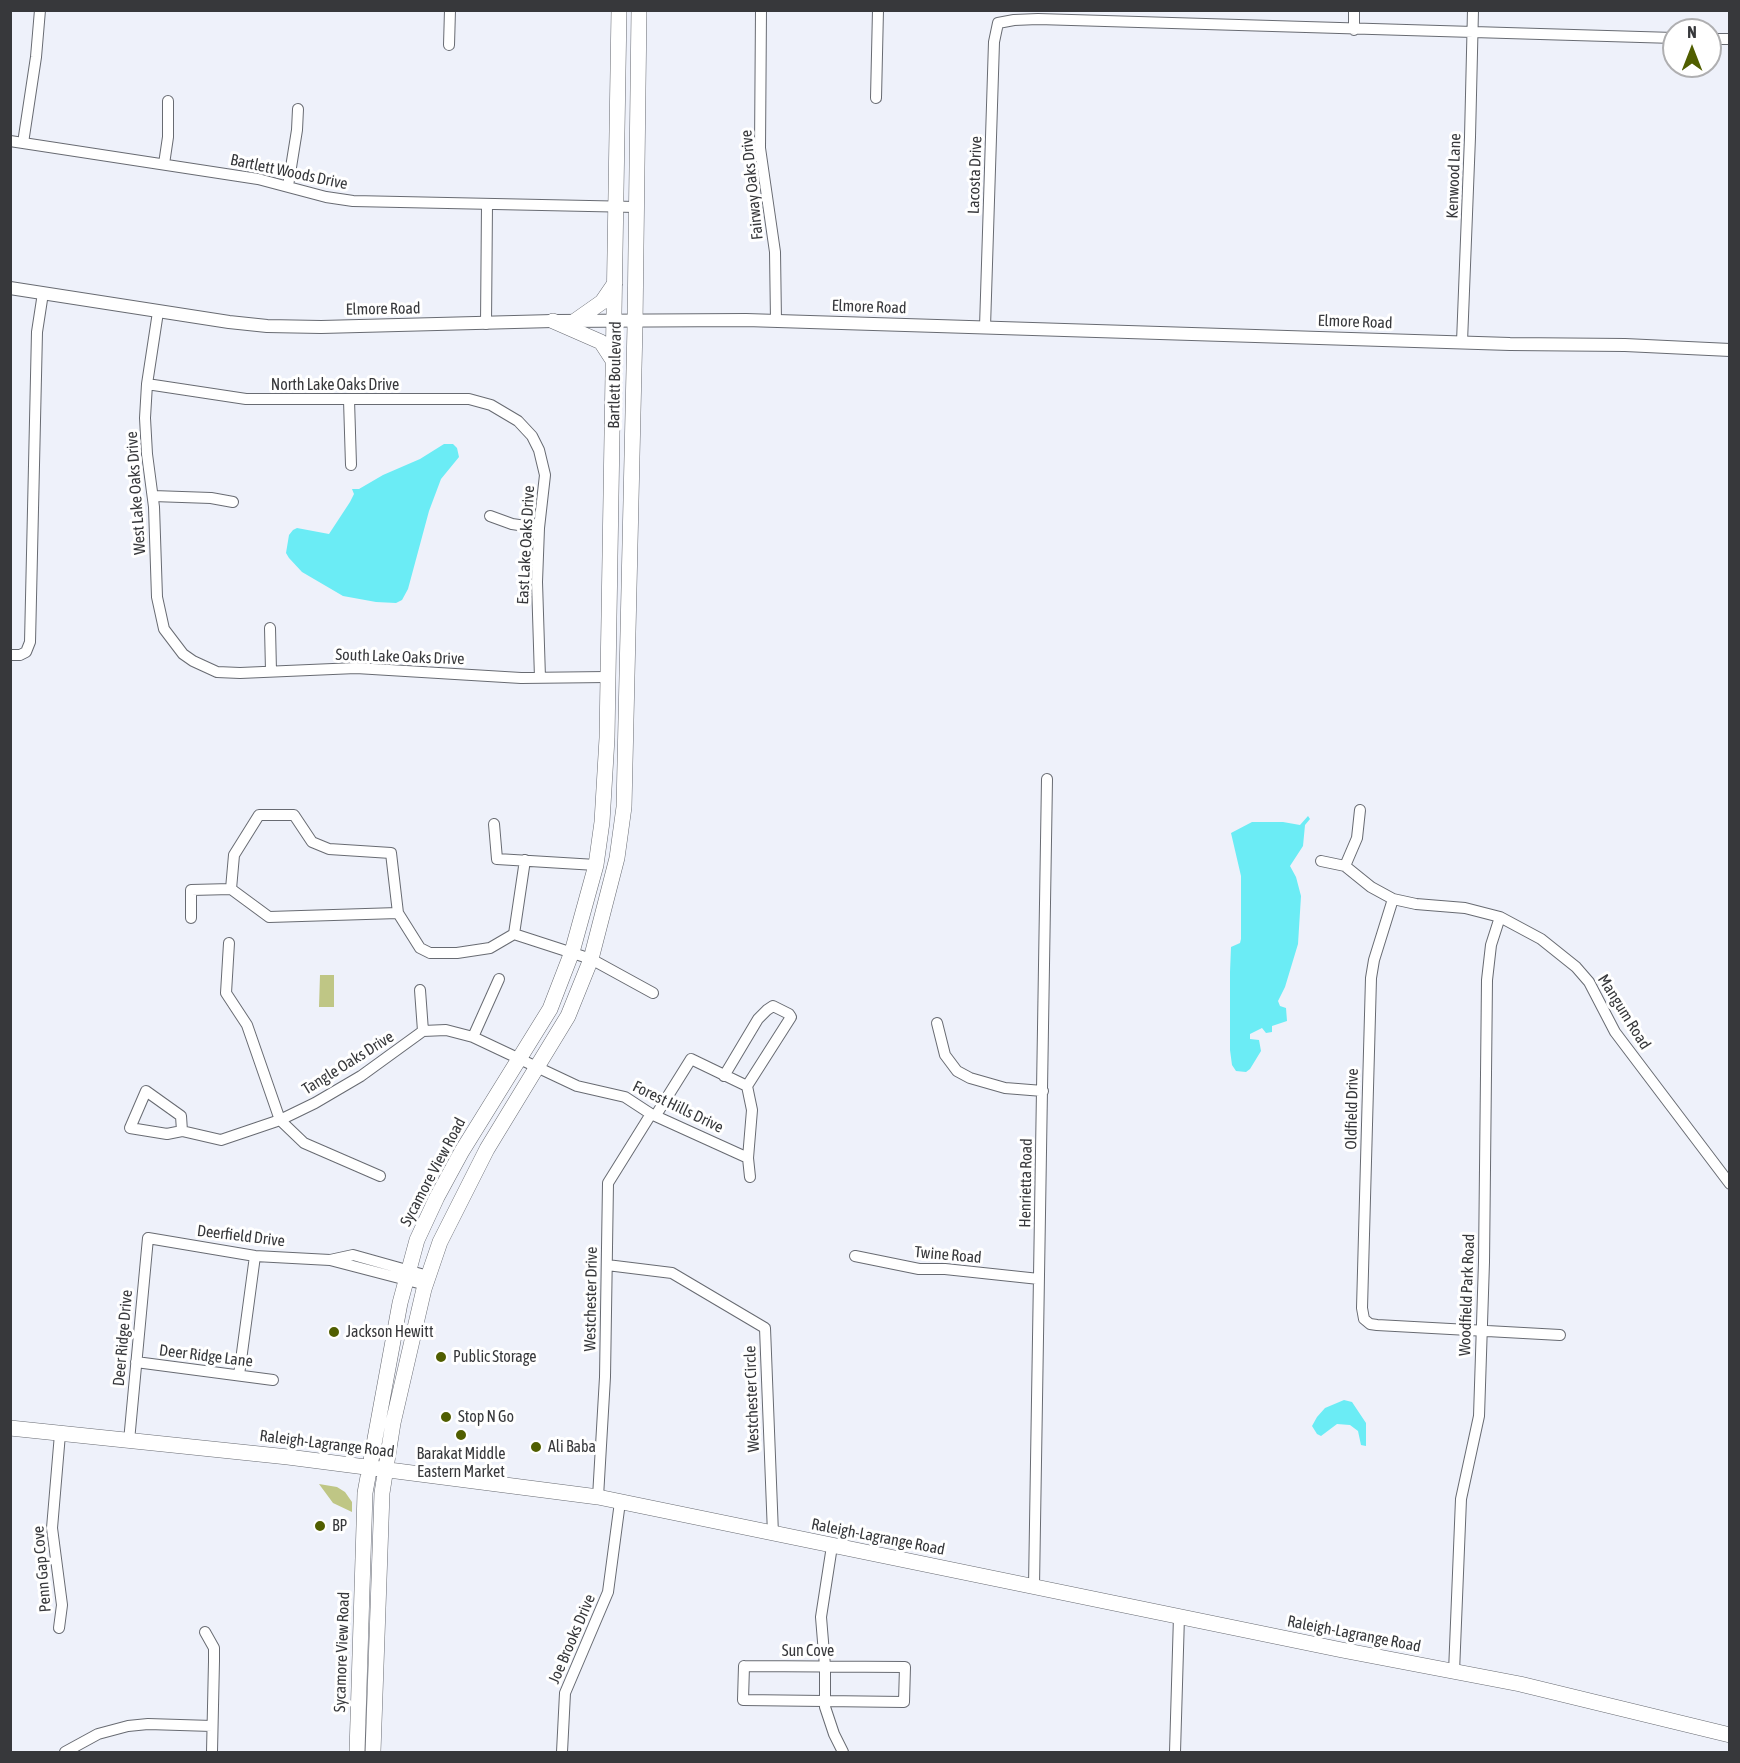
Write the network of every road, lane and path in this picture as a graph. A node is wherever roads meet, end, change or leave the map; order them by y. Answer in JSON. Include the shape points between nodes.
{"nodes":[{"id":1,"x":40,"y":10,"type":"edge"},
{"id":2,"x":450,"y":10,"type":"edge"},
{"id":3,"x":619,"y":10,"type":"edge"},
{"id":4,"x":639,"y":10,"type":"edge"},
{"id":5,"x":761,"y":10,"type":"edge"},
{"id":6,"x":878,"y":10,"type":"edge"},
{"id":7,"x":1354,"y":10,"type":"edge"},
{"id":8,"x":1473,"y":10,"type":"edge"},
{"id":9,"x":1354,"y":30,"type":"junction"},
{"id":10,"x":1472,"y":32,"type":"junction"},
{"id":11,"x":1662,"y":38,"type":"edge"},
{"id":12,"x":449,"y":45,"type":"dead end"},
{"id":13,"x":876,"y":98,"type":"dead end"},
{"id":14,"x":168,"y":101,"type":"dead end"},
{"id":15,"x":298,"y":109,"type":"dead end"},
{"id":16,"x":10,"y":141,"type":"edge"},
{"id":17,"x":23,"y":142,"type":"junction"},
{"id":18,"x":164,"y":164,"type":"junction"},
{"id":19,"x":288,"y":186,"type":"junction"},
{"id":20,"x":486,"y":204,"type":"junction"},
{"id":21,"x":617,"y":207,"type":"junction"},
{"id":22,"x":636,"y":207,"type":"junction"},
{"id":23,"x":615,"y":283,"type":"junction"},
{"id":24,"x":10,"y":288,"type":"edge"},
{"id":25,"x":43,"y":293,"type":"junction"},
{"id":26,"x":158,"y":312,"type":"junction"},
{"id":27,"x":553,"y":321,"type":"junction"},
{"id":28,"x":575,"y":321,"type":"junction"},
{"id":29,"x":635,"y":321,"type":"junction"},
{"id":30,"x":776,"y":321,"type":"junction"},
{"id":31,"x":614,"y":322,"type":"junction"},
{"id":32,"x":486,"y":324,"type":"junction"},
{"id":33,"x":986,"y":327,"type":"junction"},
{"id":34,"x":1462,"y":342,"type":"junction"},
{"id":35,"x":1730,"y":350,"type":"edge"},
{"id":36,"x":614,"y":362,"type":"junction"},
{"id":37,"x":147,"y":384,"type":"junction"},
{"id":38,"x":349,"y":400,"type":"junction"},
{"id":39,"x":518,"y":421,"type":"joint"},
{"id":40,"x":351,"y":465,"type":"dead end"},
{"id":41,"x":153,"y":496,"type":"junction"},
{"id":42,"x":233,"y":502,"type":"dead end"},
{"id":43,"x":490,"y":516,"type":"dead end"},
{"id":44,"x":539,"y":528,"type":"junction"},
{"id":45,"x":610,"y":529,"type":"junction"},
{"id":46,"x":630,"y":529,"type":"junction"},
{"id":47,"x":270,"y":628,"type":"dead end"},
{"id":48,"x":10,"y":655,"type":"edge"},
{"id":49,"x":193,"y":661,"type":"joint"},
{"id":50,"x":271,"y":671,"type":"junction"},
{"id":51,"x":607,"y":677,"type":"junction"},
{"id":52,"x":540,"y":678,"type":"junction"},
{"id":53,"x":607,"y":738,"type":"joint"},
{"id":54,"x":624,"y":740,"type":"joint"},
{"id":55,"x":1047,"y":779,"type":"dead end"},
{"id":56,"x":603,"y":806,"type":"junction"},
{"id":57,"x":624,"y":807,"type":"junction"},
{"id":58,"x":1360,"y":810,"type":"dead end"},
{"id":59,"x":494,"y":824,"type":"dead end"},
{"id":60,"x":525,"y":860,"type":"junction"},
{"id":61,"x":1321,"y":861,"type":"dead end"},
{"id":62,"x":596,"y":865,"type":"junction"},
{"id":63,"x":1345,"y":866,"type":"junction"},
{"id":64,"x":231,"y":889,"type":"junction"},
{"id":65,"x":1393,"y":899,"type":"junction"},
{"id":66,"x":398,"y":913,"type":"junction"},
{"id":67,"x":1500,"y":917,"type":"junction"},
{"id":68,"x":191,"y":918,"type":"dead end"},
{"id":69,"x":514,"y":933,"type":"junction"},
{"id":70,"x":228,"y":943,"type":"dead end"},
{"id":71,"x":581,"y":955,"type":"junction"},
{"id":72,"x":499,"y":979,"type":"dead end"},
{"id":73,"x":420,"y":990,"type":"dead end"},
{"id":74,"x":652,"y":993,"type":"dead end"},
{"id":75,"x":937,"y":1023,"type":"dead end"},
{"id":76,"x":423,"y":1031,"type":"junction"},
{"id":77,"x":473,"y":1036,"type":"junction"},
{"id":78,"x":529,"y":1062,"type":"junction"},
{"id":79,"x":724,"y":1076,"type":"junction"},
{"id":80,"x":747,"y":1086,"type":"junction"},
{"id":81,"x":1043,"y":1091,"type":"junction"},
{"id":82,"x":654,"y":1115,"type":"junction"},
{"id":83,"x":280,"y":1120,"type":"junction"},
{"id":84,"x":182,"y":1131,"type":"junction"},
{"id":85,"x":748,"y":1158,"type":"junction"},
{"id":86,"x":380,"y":1176,"type":"dead end"},
{"id":87,"x":750,"y":1177,"type":"dead end"},
{"id":88,"x":1730,"y":1184,"type":"edge"},
{"id":89,"x":148,"y":1238,"type":"joint"},
{"id":90,"x":255,"y":1256,"type":"junction"},
{"id":91,"x":855,"y":1256,"type":"dead end"},
{"id":92,"x":607,"y":1265,"type":"junction"},
{"id":93,"x":408,"y":1275,"type":"junction"},
{"id":94,"x":1039,"y":1279,"type":"junction"},
{"id":95,"x":427,"y":1281,"type":"junction"},
{"id":96,"x":396,"y":1326,"type":"junction"},
{"id":97,"x":414,"y":1329,"type":"junction"},
{"id":98,"x":1482,"y":1331,"type":"junction"},
{"id":99,"x":1560,"y":1335,"type":"dead end"},
{"id":100,"x":136,"y":1362,"type":"junction"},
{"id":101,"x":239,"y":1375,"type":"junction"},
{"id":102,"x":273,"y":1380,"type":"dead end"},
{"id":103,"x":384,"y":1389,"type":"junction"},
{"id":104,"x":400,"y":1393,"type":"junction"},
{"id":105,"x":10,"y":1428,"type":"edge"},
{"id":106,"x":60,"y":1434,"type":"junction"},
{"id":107,"x":129,"y":1441,"type":"junction"},
{"id":108,"x":369,"y":1468,"type":"junction"},
{"id":109,"x":386,"y":1470,"type":"junction"},
{"id":110,"x":598,"y":1497,"type":"junction"},
{"id":111,"x":620,"y":1502,"type":"junction"},
{"id":112,"x":773,"y":1533,"type":"junction"},
{"id":113,"x":831,"y":1546,"type":"junction"},
{"id":114,"x":1034,"y":1587,"type":"junction"},
{"id":115,"x":1179,"y":1616,"type":"junction"},
{"id":116,"x":59,"y":1628,"type":"dead end"},
{"id":117,"x":205,"y":1632,"type":"dead end"},
{"id":118,"x":825,"y":1666,"type":"junction"},
{"id":119,"x":1454,"y":1672,"type":"junction"},
{"id":120,"x":825,"y":1702,"type":"junction"},
{"id":121,"x":212,"y":1726,"type":"junction"},
{"id":122,"x":1730,"y":1735,"type":"edge"},
{"id":123,"x":65,"y":1752,"type":"edge"},
{"id":124,"x":212,"y":1752,"type":"edge"},
{"id":125,"x":357,"y":1752,"type":"edge"},
{"id":126,"x":374,"y":1752,"type":"edge"},
{"id":127,"x":562,"y":1752,"type":"edge"},
{"id":128,"x":843,"y":1752,"type":"edge"},
{"id":129,"x":1175,"y":1752,"type":"edge"}],
"edges":[{"from":1,"to":17,"type":"street"},
{"from":2,"to":12,"type":"street"},
{"from":3,"to":21,"type":"main road","name":"Bartlett Boulevard"},
{"from":4,"to":22,"type":"main road","name":"Bartlett Boulevard"},
{"from":5,"to":30,"type":"street","name":"Fairway Oaks Drive","via":[[760,148],[775,252]]},
{"from":6,"to":13,"type":"street"},
{"from":7,"to":9,"type":"street"},
{"from":8,"to":10,"type":"street","name":"Kenwood Lane"},
{"from":9,"to":10,"type":"street"},
{"from":9,"to":33,"type":"street","name":"Lacosta Drive","via":[[1038,19],[998,23],[994,42]]},
{"from":10,"to":11,"type":"street"},
{"from":10,"to":34,"type":"street","name":"Kenwood Lane"},
{"from":14,"to":18,"type":"street"},
{"from":15,"to":19,"type":"street"},
{"from":16,"to":17,"type":"street","name":"Bartlett Woods Drive"},
{"from":17,"to":18,"type":"street","name":"Bartlett Woods Drive"},
{"from":18,"to":19,"type":"street","name":"Bartlett Woods Drive"},
{"from":19,"to":20,"type":"street","name":"Bartlett Woods Drive","via":[[353,201]]},
{"from":20,"to":21,"type":"street","name":"Bartlett Woods Drive"},
{"from":20,"to":32,"type":"street"},
{"from":21,"to":22,"type":"street","name":"Bartlett Woods Drive"},
{"from":21,"to":23,"type":"main road","name":"Bartlett Boulevard"},
{"from":22,"to":29,"type":"main road","name":"Bartlett Boulevard"},
{"from":23,"to":28,"type":"main road","via":[[602,302]]},
{"from":23,"to":31,"type":"main road","name":"Bartlett Boulevard"},
{"from":24,"to":25,"type":"street","name":"Elmore Road"},
{"from":25,"to":26,"type":"street","name":"Elmore Road"},
{"from":25,"to":48,"type":"street","via":[[38,332],[30,644],[21,655]]},
{"from":26,"to":32,"type":"street","name":"Elmore Road","via":[[283,327]]},
{"from":26,"to":37,"type":"street","name":"West Lake Oaks Drive"},
{"from":27,"to":28,"type":"street","name":"Elmore Road"},
{"from":27,"to":32,"type":"street","name":"Elmore Road"},
{"from":27,"to":36,"type":"main road","via":[[601,342]]},
{"from":28,"to":31,"type":"street","name":"Elmore Road"},
{"from":29,"to":30,"type":"street","name":"Elmore Road"},
{"from":29,"to":31,"type":"street","name":"Elmore Road"},
{"from":29,"to":46,"type":"main road","name":"Bartlett Boulevard"},
{"from":30,"to":33,"type":"street","name":"Elmore Road"},
{"from":31,"to":36,"type":"main road","name":"Bartlett Boulevard"},
{"from":33,"to":34,"type":"street","name":"Elmore Road"},
{"from":34,"to":35,"type":"street","name":"Elmore Road"},
{"from":36,"to":45,"type":"main road","name":"Bartlett Boulevard"},
{"from":37,"to":38,"type":"street","name":"North Lake Oaks Drive","via":[[246,399]]},
{"from":37,"to":41,"type":"street","name":"West Lake Oaks Drive","via":[[146,432]]},
{"from":38,"to":39,"type":"street","name":"North Lake Oaks Drive","via":[[469,399],[491,405]]},
{"from":38,"to":40,"type":"street"},
{"from":39,"to":44,"type":"street","name":"East Lake Oaks Drive","via":[[532,436],[543,462]]},
{"from":41,"to":42,"type":"street"},
{"from":41,"to":49,"type":"street","name":"West Lake Oaks Drive","via":[[160,615],[172,642]]},
{"from":43,"to":44,"type":"street"},
{"from":44,"to":52,"type":"street","name":"East Lake Oaks Drive"},
{"from":45,"to":46,"type":"main road"},
{"from":45,"to":51,"type":"main road","name":"Bartlett Boulevard"},
{"from":46,"to":54,"type":"main road","name":"Bartlett Boulevard"},
{"from":47,"to":50,"type":"street"},
{"from":49,"to":50,"type":"street","name":"South Lake Oaks Drive","via":[[217,672]]},
{"from":50,"to":52,"type":"street","name":"South Lake Oaks Drive","via":[[377,669]]},
{"from":51,"to":52,"type":"street","name":"South Lake Oaks Drive"},
{"from":51,"to":53,"type":"main road","name":"Bartlett Boulevard"},
{"from":53,"to":56,"type":"main road","name":"Sycamore View Road"},
{"from":54,"to":57,"type":"main road","name":"Sycamore View Road"},
{"from":55,"to":81,"type":"street","name":"Henrietta Road"},
{"from":56,"to":57,"type":"main road"},
{"from":56,"to":62,"type":"main road","name":"Sycamore View Road"},
{"from":57,"to":71,"type":"main road","name":"Sycamore View Road","via":[[618,858]]},
{"from":58,"to":63,"type":"street","via":[[1357,838]]},
{"from":59,"to":60,"type":"street","via":[[497,859]]},
{"from":60,"to":62,"type":"street"},
{"from":60,"to":69,"type":"street"},
{"from":61,"to":63,"type":"street","name":"Mangum Road"},
{"from":62,"to":71,"type":"main road","name":"Sycamore View Road"},
{"from":63,"to":65,"type":"street","name":"Mangum Road"},
{"from":64,"to":66,"type":"street","via":[[269,917]]},
{"from":64,"to":66,"type":"street","via":[[234,855],[259,815],[294,815],[312,842],[329,849],[391,853]]},
{"from":64,"to":68,"type":"street","via":[[191,891]]},
{"from":65,"to":67,"type":"street","name":"Mangum Road"},
{"from":65,"to":98,"type":"street","name":"Oldfield Drive","via":[[1371,978],[1364,1319],[1377,1325]]},
{"from":66,"to":69,"type":"street","via":[[420,948],[430,952],[490,948]]},
{"from":67,"to":88,"type":"street","name":"Mangum Road","via":[[1541,939],[1589,982],[1615,1032]]},
{"from":67,"to":98,"type":"street","name":"Woodfield Park Road","via":[[1491,945],[1487,980]]},
{"from":69,"to":71,"type":"street"},
{"from":70,"to":83,"type":"street","via":[[226,993],[247,1025]]},
{"from":71,"to":74,"type":"street"},
{"from":71,"to":78,"type":"main road","name":"Sycamore View Road","via":[[550,1009]]},
{"from":72,"to":77,"type":"street"},
{"from":73,"to":76,"type":"street"},
{"from":75,"to":81,"type":"street","via":[[945,1055],[957,1071],[1005,1088]]},
{"from":76,"to":77,"type":"street","via":[[446,1030]]},
{"from":76,"to":83,"type":"street","name":"Tangle Oaks Drive","via":[[361,1076]]},
{"from":77,"to":78,"type":"street"},
{"from":78,"to":82,"type":"street","name":"Forest Hills Drive","via":[[577,1086],[625,1097]]},
{"from":78,"to":93,"type":"main road","name":"Sycamore View Road","via":[[462,1151],[417,1240]]},
{"from":78,"to":95,"type":"main road","name":"Sycamore View Road","via":[[440,1242]]},
{"from":79,"to":80,"type":"street"},
{"from":79,"to":80,"type":"street","via":[[758,1019],[773,1006],[791,1017]]},
{"from":79,"to":82,"type":"street","name":"Westchester Drive","via":[[691,1059]]},
{"from":80,"to":85,"type":"street","via":[[752,1110]]},
{"from":81,"to":94,"type":"street","name":"Henrietta Road"},
{"from":82,"to":85,"type":"street","name":"Forest Hills Drive"},
{"from":82,"to":92,"type":"street","name":"Westchester Drive","via":[[608,1183]]},
{"from":83,"to":84,"type":"street","name":"Tangle Oaks Drive","via":[[221,1140]]},
{"from":83,"to":86,"type":"street","via":[[304,1143]]},
{"from":84,"to":84,"type":"street","name":"Tangle Oaks Drive","via":[[167,1134],[130,1128],[146,1091],[181,1116]]},
{"from":85,"to":87,"type":"street"},
{"from":89,"to":90,"type":"street","name":"Deerfield Drive"},
{"from":89,"to":100,"type":"street","name":"Deer Ridge Drive"},
{"from":90,"to":93,"type":"street","name":"Deerfield Drive","via":[[330,1260],[353,1254]]},
{"from":90,"to":101,"type":"street"},
{"from":91,"to":94,"type":"street","name":"Twine Road","via":[[918,1269]]},
{"from":92,"to":110,"type":"street","name":"Westchester Drive"},
{"from":92,"to":112,"type":"street","name":"Westchester Circle","via":[[672,1273],[765,1328]]},
{"from":93,"to":95,"type":"street","name":"Deerfield Drive"},
{"from":93,"to":96,"type":"main road","name":"Sycamore View Road"},
{"from":94,"to":114,"type":"street","name":"Henrietta Road"},
{"from":95,"to":97,"type":"main road","name":"Sycamore View Road"},
{"from":96,"to":97,"type":"main road"},
{"from":96,"to":103,"type":"main road","name":"Sycamore View Road"},
{"from":97,"to":104,"type":"main road","name":"Sycamore View Road"},
{"from":98,"to":99,"type":"street"},
{"from":98,"to":119,"type":"street","name":"Woodfield Park Road","via":[[1479,1416],[1460,1512]]},
{"from":100,"to":101,"type":"street","name":"Deer Ridge Lane"},
{"from":100,"to":107,"type":"street","name":"Deer Ridge Drive"},
{"from":101,"to":102,"type":"street","name":"Deer Ridge Lane"},
{"from":103,"to":104,"type":"main road"},
{"from":103,"to":108,"type":"main road","name":"Sycamore View Road"},
{"from":104,"to":109,"type":"main road","name":"Sycamore View Road"},
{"from":105,"to":106,"type":"main road","name":"Raleigh-Lagrange Road"},
{"from":106,"to":107,"type":"main road","name":"Raleigh-Lagrange Road"},
{"from":106,"to":116,"type":"street","name":"Penn Gap Cove","via":[[52,1528],[62,1605]]},
{"from":107,"to":108,"type":"main road","name":"Raleigh-Lagrange Road"},
{"from":108,"to":109,"type":"main road","name":"Raleigh-Lagrange Road"},
{"from":108,"to":125,"type":"main road","name":"Sycamore View Road","via":[[364,1492]]},
{"from":109,"to":110,"type":"main road","name":"Raleigh-Lagrange Road"},
{"from":109,"to":126,"type":"main road","name":"Sycamore View Road","via":[[382,1492]]},
{"from":110,"to":111,"type":"main road","name":"Raleigh-Lagrange Road"},
{"from":111,"to":112,"type":"main road","name":"Raleigh-Lagrange Road"},
{"from":111,"to":127,"type":"street","name":"Joe Brooks Drive","via":[[608,1592],[565,1693]]},
{"from":112,"to":113,"type":"main road","name":"Raleigh-Lagrange Road"},
{"from":113,"to":114,"type":"main road","name":"Raleigh-Lagrange Road"},
{"from":113,"to":118,"type":"street","via":[[821,1617]]},
{"from":114,"to":115,"type":"main road","name":"Raleigh-Lagrange Road"},
{"from":115,"to":119,"type":"main road","name":"Raleigh-Lagrange Road"},
{"from":115,"to":129,"type":"street"},
{"from":117,"to":121,"type":"street","via":[[214,1648]]},
{"from":118,"to":120,"type":"street"},
{"from":118,"to":120,"type":"street","name":"Sun Cove","via":[[905,1667],[904,1702]]},
{"from":118,"to":120,"type":"street","name":"Sun Cove","via":[[744,1666],[743,1700]]},
{"from":119,"to":122,"type":"main road","name":"Raleigh-Lagrange Road"},
{"from":120,"to":128,"type":"street"},
{"from":121,"to":123,"type":"street","via":[[128,1726],[98,1734]]},
{"from":121,"to":124,"type":"street"}]}
